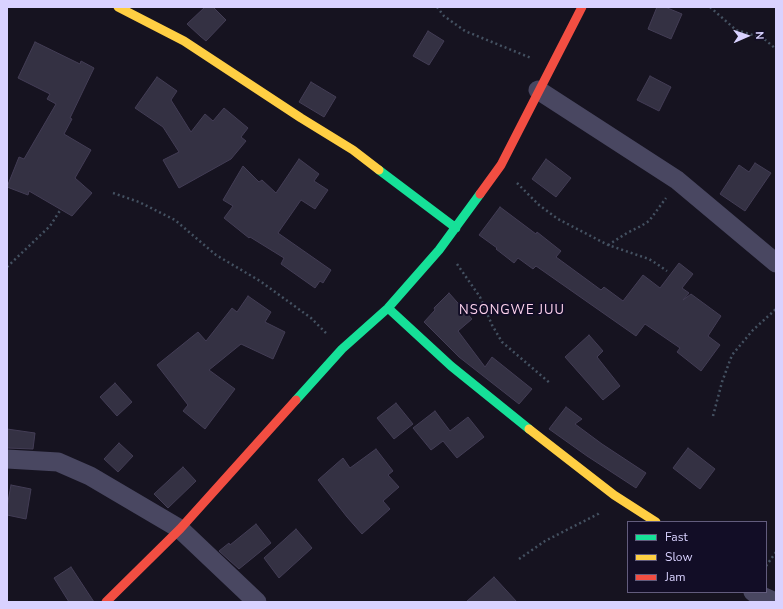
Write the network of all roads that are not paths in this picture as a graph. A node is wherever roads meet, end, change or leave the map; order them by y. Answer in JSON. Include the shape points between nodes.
{"nodes":[{"id":1,"x":118,"y":7,"type":"edge"},
{"id":2,"x":582,"y":7,"type":"edge"},
{"id":3,"x":538,"y":90,"type":"junction"},
{"id":4,"x":456,"y":228,"type":"junction"},
{"id":5,"x":776,"y":263,"type":"edge"},
{"id":6,"x":388,"y":308,"type":"junction"},
{"id":7,"x":7,"y":459,"type":"edge"},
{"id":8,"x":654,"y":521,"type":"edge"},
{"id":9,"x":180,"y":529,"type":"junction"},
{"id":10,"x":755,"y":593,"type":"edge"},
{"id":11,"x":106,"y":602,"type":"edge"},
{"id":12,"x":257,"y":602,"type":"edge"},
{"id":13,"x":775,"y":602,"type":"edge"}],
"edges":[{"from":1,"to":4,"type":"street","via":[[184,41],[353,150]]},
{"from":2,"to":3,"type":"street"},
{"from":3,"to":4,"type":"street","via":[[501,165]]},
{"from":3,"to":5,"type":"street","via":[[677,180]]},
{"from":4,"to":6,"type":"street"},
{"from":6,"to":8,"type":"street","via":[[451,366],[614,495]]},
{"from":6,"to":9,"type":"street","via":[[342,349]]},
{"from":7,"to":9,"type":"street","via":[[58,462],[90,476]]},
{"from":9,"to":11,"type":"street"},
{"from":9,"to":12,"type":"street"},
{"from":10,"to":13,"type":"street"}]}
